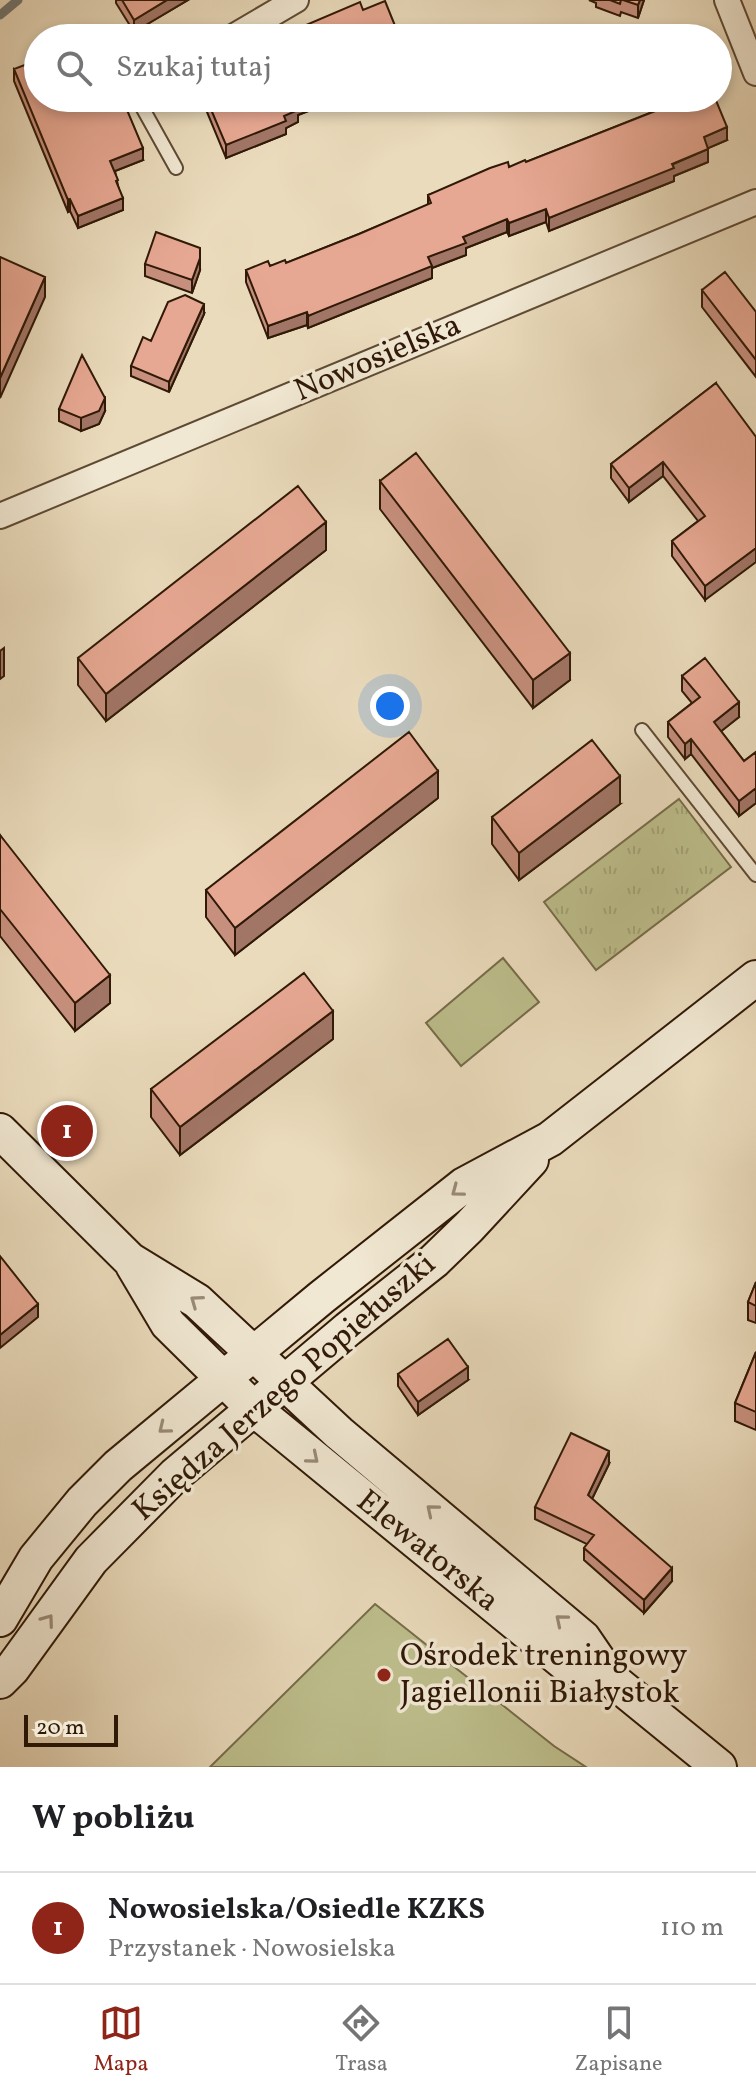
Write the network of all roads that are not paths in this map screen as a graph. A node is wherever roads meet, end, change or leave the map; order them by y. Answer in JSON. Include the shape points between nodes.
{"nodes":[{"id":1,"x":296,"y":0,"type":"edge"},
{"id":2,"x":727,"y":0,"type":"edge"},
{"id":3,"x":255,"y":24,"type":"edge"},
{"id":4,"x":756,"y":73,"type":"edge"},
{"id":5,"x":145,"y":112,"type":"edge"},
{"id":6,"x":176,"y":168,"type":"dead end"},
{"id":7,"x":756,"y":202,"type":"edge"},
{"id":8,"x":0,"y":516,"type":"edge"},
{"id":9,"x":642,"y":730,"type":"dead end"},
{"id":10,"x":756,"y":875,"type":"edge"},
{"id":11,"x":756,"y":978,"type":"edge"},
{"id":12,"x":0,"y":1131,"type":"edge"},
{"id":13,"x":550,"y":1139,"type":"junction"},
{"id":14,"x":130,"y":1260,"type":"junction"},
{"id":15,"x":253,"y":1354,"type":"junction"},
{"id":16,"x":225,"y":1380,"type":"junction"},
{"id":17,"x":284,"y":1384,"type":"junction"},
{"id":18,"x":253,"y":1408,"type":"junction"},
{"id":19,"x":0,"y":1619,"type":"edge"},
{"id":20,"x":611,"y":1679,"type":"junction"},
{"id":21,"x":0,"y":1681,"type":"edge"},
{"id":22,"x":719,"y":1767,"type":"edge"}],
"edges":[{"from":1,"to":3,"type":"street"},
{"from":2,"to":4,"type":"street"},
{"from":5,"to":6,"type":"lane"},
{"from":7,"to":8,"type":"street","name":"Nowosielska"},
{"from":9,"to":10,"type":"lane"},
{"from":11,"to":13,"type":"street","name":"Księdza Jerzego Popiełuszki"},
{"from":12,"to":14,"type":"street"},
{"from":13,"to":15,"type":"street","name":"Księdza Jerzego Popiełuszki","one_way":true,"via":[[464,1185]]},
{"from":13,"to":17,"type":"street","name":"Księdza Jerzego Popiełuszki","via":[[434,1261]]},
{"from":15,"to":14,"type":"street","one_way":true,"via":[[197,1301]]},
{"from":14,"to":16,"type":"street","via":[[168,1324]]},
{"from":15,"to":16,"type":"street","name":"Księdza Jerzego Popiełuszki"},
{"from":15,"to":17,"type":"street","name":"Elewatorska"},
{"from":16,"to":18,"type":"street","name":"Elewatorska"},
{"from":16,"to":19,"type":"street","name":"Księdza Jerzego Popiełuszki","one_way":true,"via":[[118,1466],[82,1502],[36,1558]]},
{"from":17,"to":18,"type":"street","name":"Księdza Jerzego Popiełuszki"},
{"from":20,"to":17,"type":"street","name":"Elewatorska","one_way":true,"via":[[583,1638]]},
{"from":18,"to":20,"type":"street","name":"Elewatorska","one_way":true,"via":[[566,1664]]},
{"from":21,"to":18,"type":"street","name":"Księdza Jerzego Popiełuszki","one_way":true,"via":[[91,1560],[175,1475]]},
{"from":20,"to":22,"type":"street","name":"Elewatorska"}]}
